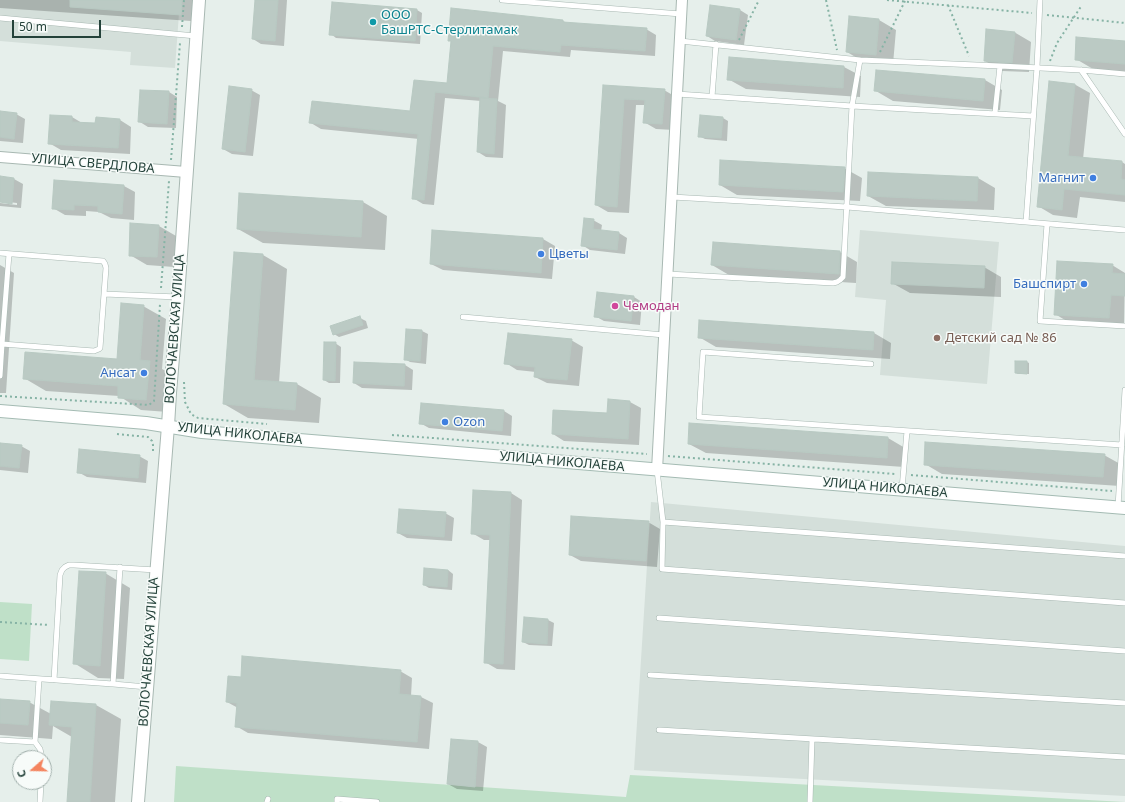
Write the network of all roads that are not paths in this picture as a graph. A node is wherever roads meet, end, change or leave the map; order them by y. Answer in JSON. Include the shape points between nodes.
{"nodes":[{"id":1,"x":199,"y":0,"type":"edge"},
{"id":2,"x":502,"y":0,"type":"edge"},
{"id":3,"x":682,"y":0,"type":"edge"},
{"id":4,"x":1040,"y":0,"type":"edge"},
{"id":5,"x":681,"y":14,"type":"junction"},
{"id":6,"x":0,"y":18,"type":"edge"},
{"id":7,"x":196,"y":36,"type":"junction"},
{"id":8,"x":680,"y":41,"type":"junction"},
{"id":9,"x":716,"y":44,"type":"junction"},
{"id":10,"x":860,"y":60,"type":"junction"},
{"id":11,"x":1000,"y":66,"type":"junction"},
{"id":12,"x":1037,"y":68,"type":"junction"},
{"id":13,"x":1081,"y":70,"type":"junction"},
{"id":14,"x":1125,"y":74,"type":"edge"},
{"id":15,"x":677,"y":94,"type":"junction"},
{"id":16,"x":712,"y":97,"type":"junction"},
{"id":17,"x":852,"y":106,"type":"junction"},
{"id":18,"x":995,"y":113,"type":"junction"},
{"id":19,"x":1033,"y":116,"type":"junction"},
{"id":20,"x":1125,"y":134,"type":"edge"},
{"id":21,"x":0,"y":157,"type":"edge"},
{"id":22,"x":186,"y":172,"type":"junction"},
{"id":23,"x":672,"y":197,"type":"junction"},
{"id":24,"x":847,"y":206,"type":"junction"},
{"id":25,"x":1026,"y":222,"type":"junction"},
{"id":26,"x":1047,"y":224,"type":"junction"},
{"id":27,"x":1125,"y":230,"type":"edge"},
{"id":28,"x":0,"y":253,"type":"edge"},
{"id":29,"x":9,"y":254,"type":"junction"},
{"id":30,"x":668,"y":274,"type":"junction"},
{"id":31,"x":104,"y":294,"type":"junction"},
{"id":32,"x":178,"y":297,"type":"junction"},
{"id":33,"x":463,"y":317,"type":"dead end"},
{"id":34,"x":1125,"y":326,"type":"edge"},
{"id":35,"x":664,"y":335,"type":"junction"},
{"id":36,"x":2,"y":344,"type":"junction"},
{"id":37,"x":872,"y":364,"type":"dead end"},
{"id":38,"x":0,"y":376,"type":"edge"},
{"id":39,"x":1125,"y":390,"type":"edge"},
{"id":40,"x":0,"y":411,"type":"edge"},
{"id":41,"x":168,"y":426,"type":"junction"},
{"id":42,"x":906,"y":431,"type":"junction"},
{"id":43,"x":1122,"y":445,"type":"junction"},
{"id":44,"x":657,"y":470,"type":"junction"},
{"id":45,"x":902,"y":490,"type":"junction"},
{"id":46,"x":1122,"y":508,"type":"edge"},
{"id":47,"x":663,"y":522,"type":"junction"},
{"id":48,"x":1125,"y":556,"type":"edge"},
{"id":49,"x":120,"y":567,"type":"junction"},
{"id":50,"x":156,"y":570,"type":"junction"},
{"id":51,"x":1125,"y":603,"type":"edge"},
{"id":52,"x":659,"y":618,"type":"dead end"},
{"id":53,"x":1125,"y":651,"type":"edge"},
{"id":54,"x":650,"y":675,"type":"dead end"},
{"id":55,"x":0,"y":676,"type":"edge"},
{"id":56,"x":39,"y":679,"type":"junction"},
{"id":57,"x":54,"y":680,"type":"junction"},
{"id":58,"x":113,"y":684,"type":"junction"},
{"id":59,"x":147,"y":687,"type":"junction"},
{"id":60,"x":1125,"y":703,"type":"edge"},
{"id":61,"x":659,"y":730,"type":"dead end"},
{"id":62,"x":812,"y":739,"type":"junction"},
{"id":63,"x":0,"y":740,"type":"edge"},
{"id":64,"x":35,"y":742,"type":"junction"},
{"id":65,"x":40,"y":750,"type":"edge"},
{"id":66,"x":1125,"y":757,"type":"edge"},
{"id":67,"x":41,"y":790,"type":"edge"},
{"id":68,"x":40,"y":802,"type":"edge"},
{"id":69,"x":138,"y":802,"type":"edge"},
{"id":70,"x":337,"y":802,"type":"edge"},
{"id":71,"x":377,"y":802,"type":"edge"},
{"id":72,"x":810,"y":802,"type":"edge"}],
"edges":[{"from":1,"to":7,"type":"main road","name":"ВОЛОЧАЕВСКАЯ УЛИЦА"},
{"from":2,"to":5,"type":"lane"},
{"from":3,"to":5,"type":"street"},
{"from":4,"to":12,"type":"lane"},
{"from":5,"to":8,"type":"street"},
{"from":6,"to":7,"type":"lane"},
{"from":7,"to":22,"type":"main road","name":"ВОЛОЧАЕВСКАЯ УЛИЦА"},
{"from":8,"to":9,"type":"lane"},
{"from":8,"to":15,"type":"street"},
{"from":9,"to":10,"type":"lane"},
{"from":9,"to":16,"type":"lane"},
{"from":10,"to":11,"type":"lane"},
{"from":10,"to":17,"type":"lane"},
{"from":11,"to":12,"type":"lane"},
{"from":11,"to":18,"type":"lane"},
{"from":12,"to":13,"type":"lane"},
{"from":12,"to":19,"type":"lane"},
{"from":13,"to":14,"type":"lane"},
{"from":13,"to":20,"type":"lane"},
{"from":15,"to":16,"type":"lane"},
{"from":15,"to":23,"type":"street"},
{"from":16,"to":17,"type":"lane"},
{"from":17,"to":18,"type":"lane"},
{"from":17,"to":24,"type":"lane"},
{"from":18,"to":19,"type":"lane"},
{"from":19,"to":25,"type":"lane"},
{"from":21,"to":22,"type":"street","name":"УЛИЦА СВЕРДЛОВА"},
{"from":22,"to":32,"type":"main road","name":"ВОЛОЧАЕВСКАЯ УЛИЦА"},
{"from":23,"to":24,"type":"lane"},
{"from":23,"to":30,"type":"street"},
{"from":24,"to":25,"type":"lane"},
{"from":24,"to":30,"type":"lane","via":[[843,277],[837,282]]},
{"from":25,"to":26,"type":"lane"},
{"from":26,"to":27,"type":"lane"},
{"from":26,"to":34,"type":"lane","via":[[1040,321]]},
{"from":28,"to":29,"type":"lane"},
{"from":29,"to":31,"type":"lane","via":[[103,261],[106,268]]},
{"from":29,"to":36,"type":"lane"},
{"from":30,"to":35,"type":"street"},
{"from":31,"to":32,"type":"lane"},
{"from":31,"to":36,"type":"lane","via":[[100,348],[97,350]]},
{"from":32,"to":41,"type":"main road","name":"ВОЛОЧАЕВСКАЯ УЛИЦА"},
{"from":33,"to":35,"type":"lane"},
{"from":35,"to":44,"type":"street"},
{"from":36,"to":38,"type":"lane"},
{"from":37,"to":42,"type":"lane","via":[[703,352],[699,417]]},
{"from":39,"to":43,"type":"lane"},
{"from":40,"to":41,"type":"main road","name":"УЛИЦА НИКОЛАЕВА"},
{"from":41,"to":44,"type":"main road","name":"УЛИЦА НИКОЛАЕВА","via":[[210,432]]},
{"from":41,"to":50,"type":"main road","name":"ВОЛОЧАЕВСКАЯ УЛИЦА"},
{"from":42,"to":43,"type":"lane"},
{"from":42,"to":45,"type":"lane"},
{"from":43,"to":46,"type":"lane","via":[[1119,492]]},
{"from":44,"to":45,"type":"main road","name":"УЛИЦА НИКОЛАЕВА"},
{"from":44,"to":47,"type":"lane"},
{"from":45,"to":46,"type":"main road","name":"УЛИЦА НИКОЛАЕВА"},
{"from":47,"to":48,"type":"lane"},
{"from":47,"to":51,"type":"lane","via":[[662,569]]},
{"from":49,"to":50,"type":"lane"},
{"from":49,"to":57,"type":"lane","via":[[69,565],[62,570]]},
{"from":49,"to":58,"type":"lane"},
{"from":50,"to":59,"type":"main road","name":"ВОЛОЧАЕВСКАЯ УЛИЦА"},
{"from":52,"to":53,"type":"lane"},
{"from":54,"to":60,"type":"lane"},
{"from":55,"to":56,"type":"lane"},
{"from":56,"to":57,"type":"lane"},
{"from":56,"to":64,"type":"lane"},
{"from":57,"to":58,"type":"lane"},
{"from":58,"to":59,"type":"lane"},
{"from":59,"to":69,"type":"main road","name":"ВОЛОЧАЕВСКАЯ УЛИЦА"},
{"from":61,"to":62,"type":"lane"},
{"from":62,"to":66,"type":"lane"},
{"from":62,"to":72,"type":"lane"},
{"from":63,"to":64,"type":"lane"},
{"from":64,"to":65,"type":"lane"},
{"from":67,"to":68,"type":"lane"},
{"from":70,"to":71,"type":"lane","via":[[337,799]]}]}
